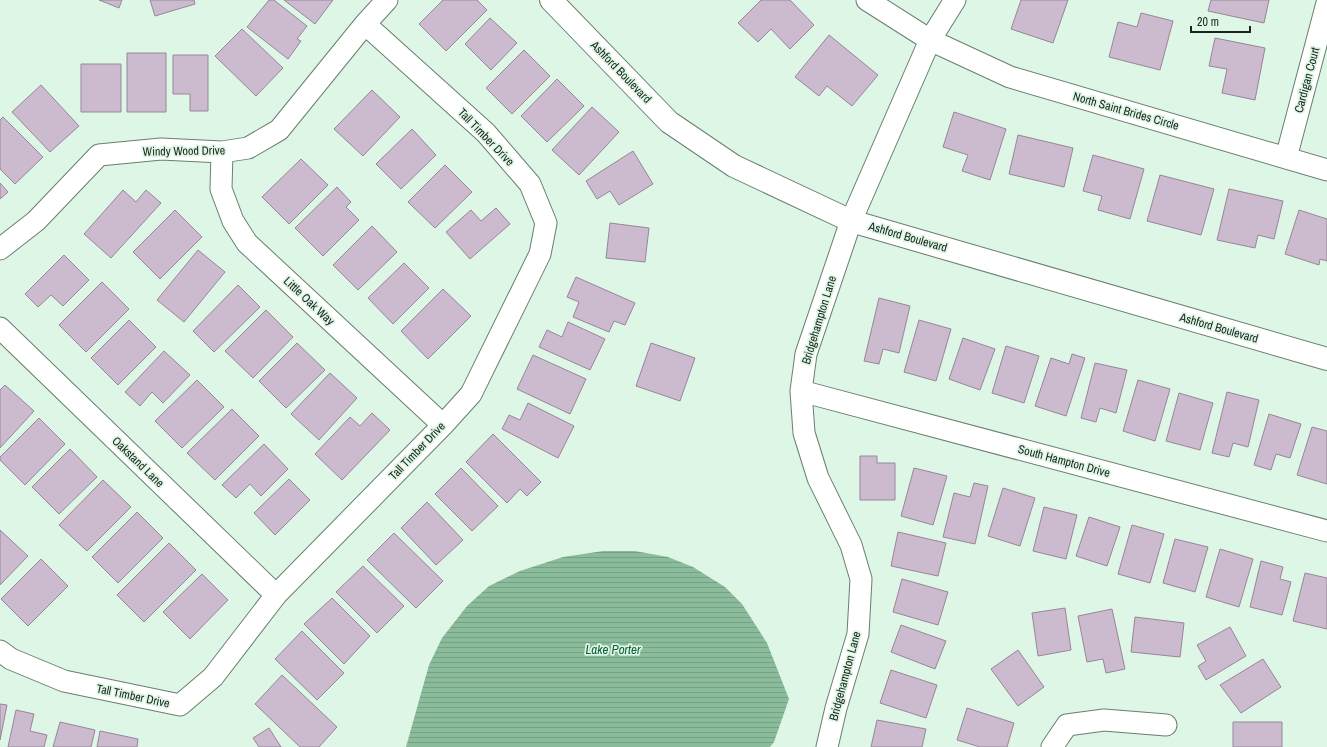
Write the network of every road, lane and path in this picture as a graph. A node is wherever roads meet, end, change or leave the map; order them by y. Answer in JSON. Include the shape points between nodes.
{"nodes":[{"id":1,"x":387,"y":0,"type":"edge"},
{"id":2,"x":551,"y":0,"type":"edge"},
{"id":3,"x":867,"y":0,"type":"edge"},
{"id":4,"x":955,"y":0,"type":"edge"},
{"id":5,"x":1327,"y":3,"type":"edge"},
{"id":6,"x":365,"y":24,"type":"junction"},
{"id":7,"x":930,"y":40,"type":"junction"},
{"id":8,"x":222,"y":152,"type":"junction"},
{"id":9,"x":1286,"y":158,"type":"junction"},
{"id":10,"x":1327,"y":170,"type":"edge"},
{"id":11,"x":851,"y":221,"type":"junction"},
{"id":12,"x":0,"y":249,"type":"edge"},
{"id":13,"x":0,"y":328,"type":"edge"},
{"id":14,"x":1327,"y":359,"type":"edge"},
{"id":15,"x":801,"y":391,"type":"junction"},
{"id":16,"x":443,"y":425,"type":"junction"},
{"id":17,"x":1327,"y":531,"type":"edge"},
{"id":18,"x":276,"y":595,"type":"junction"},
{"id":19,"x":0,"y":651,"type":"edge"},
{"id":20,"x":1166,"y":725,"type":"dead end"},
{"id":21,"x":827,"y":747,"type":"edge"},
{"id":22,"x":1052,"y":747,"type":"edge"}],
"edges":[{"from":1,"to":6,"type":"street","name":"Windy Wood Drive"},
{"from":2,"to":11,"type":"street","name":"Ashford Boulevard","via":[[669,122],[734,166]]},
{"from":3,"to":7,"type":"street","name":"North Saint Brides Circle"},
{"from":4,"to":7,"type":"street","name":"Bridgehampton Lane"},
{"from":5,"to":9,"type":"street","name":"Cardigan Court"},
{"from":6,"to":8,"type":"street","name":"Windy Wood Drive","via":[[280,130],[248,148]]},
{"from":6,"to":16,"type":"street","name":"Tall Timber Drive","via":[[486,133],[530,184],[546,223],[540,254],[471,394]]},
{"from":7,"to":9,"type":"street","name":"North Saint Brides Circle","via":[[1010,77]]},
{"from":7,"to":11,"type":"street","name":"Bridgehampton Lane"},
{"from":8,"to":12,"type":"street","name":"Windy Wood Drive","via":[[161,149],[99,155],[36,221]]},
{"from":8,"to":16,"type":"street","name":"Little Oak Way","via":[[221,189],[232,221],[247,243]]},
{"from":9,"to":10,"type":"street","name":"North Saint Brides Circle"},
{"from":11,"to":14,"type":"street","name":"Ashford Boulevard"},
{"from":11,"to":15,"type":"street","name":"Bridgehampton Lane","via":[[806,354]]},
{"from":13,"to":18,"type":"street","name":"Oakstand Lane"},
{"from":15,"to":17,"type":"street","name":"South Hampton Drive"},
{"from":15,"to":21,"type":"street","name":"Bridgehampton Lane","via":[[804,433],[818,478],[851,544],[861,579],[858,634]]},
{"from":16,"to":18,"type":"street","name":"Tall Timber Drive"},
{"from":18,"to":19,"type":"street","name":"Tall Timber Drive","via":[[213,677],[180,705],[64,681],[11,659]]},
{"from":20,"to":22,"type":"street","via":[[1104,720],[1067,725]]}]}
